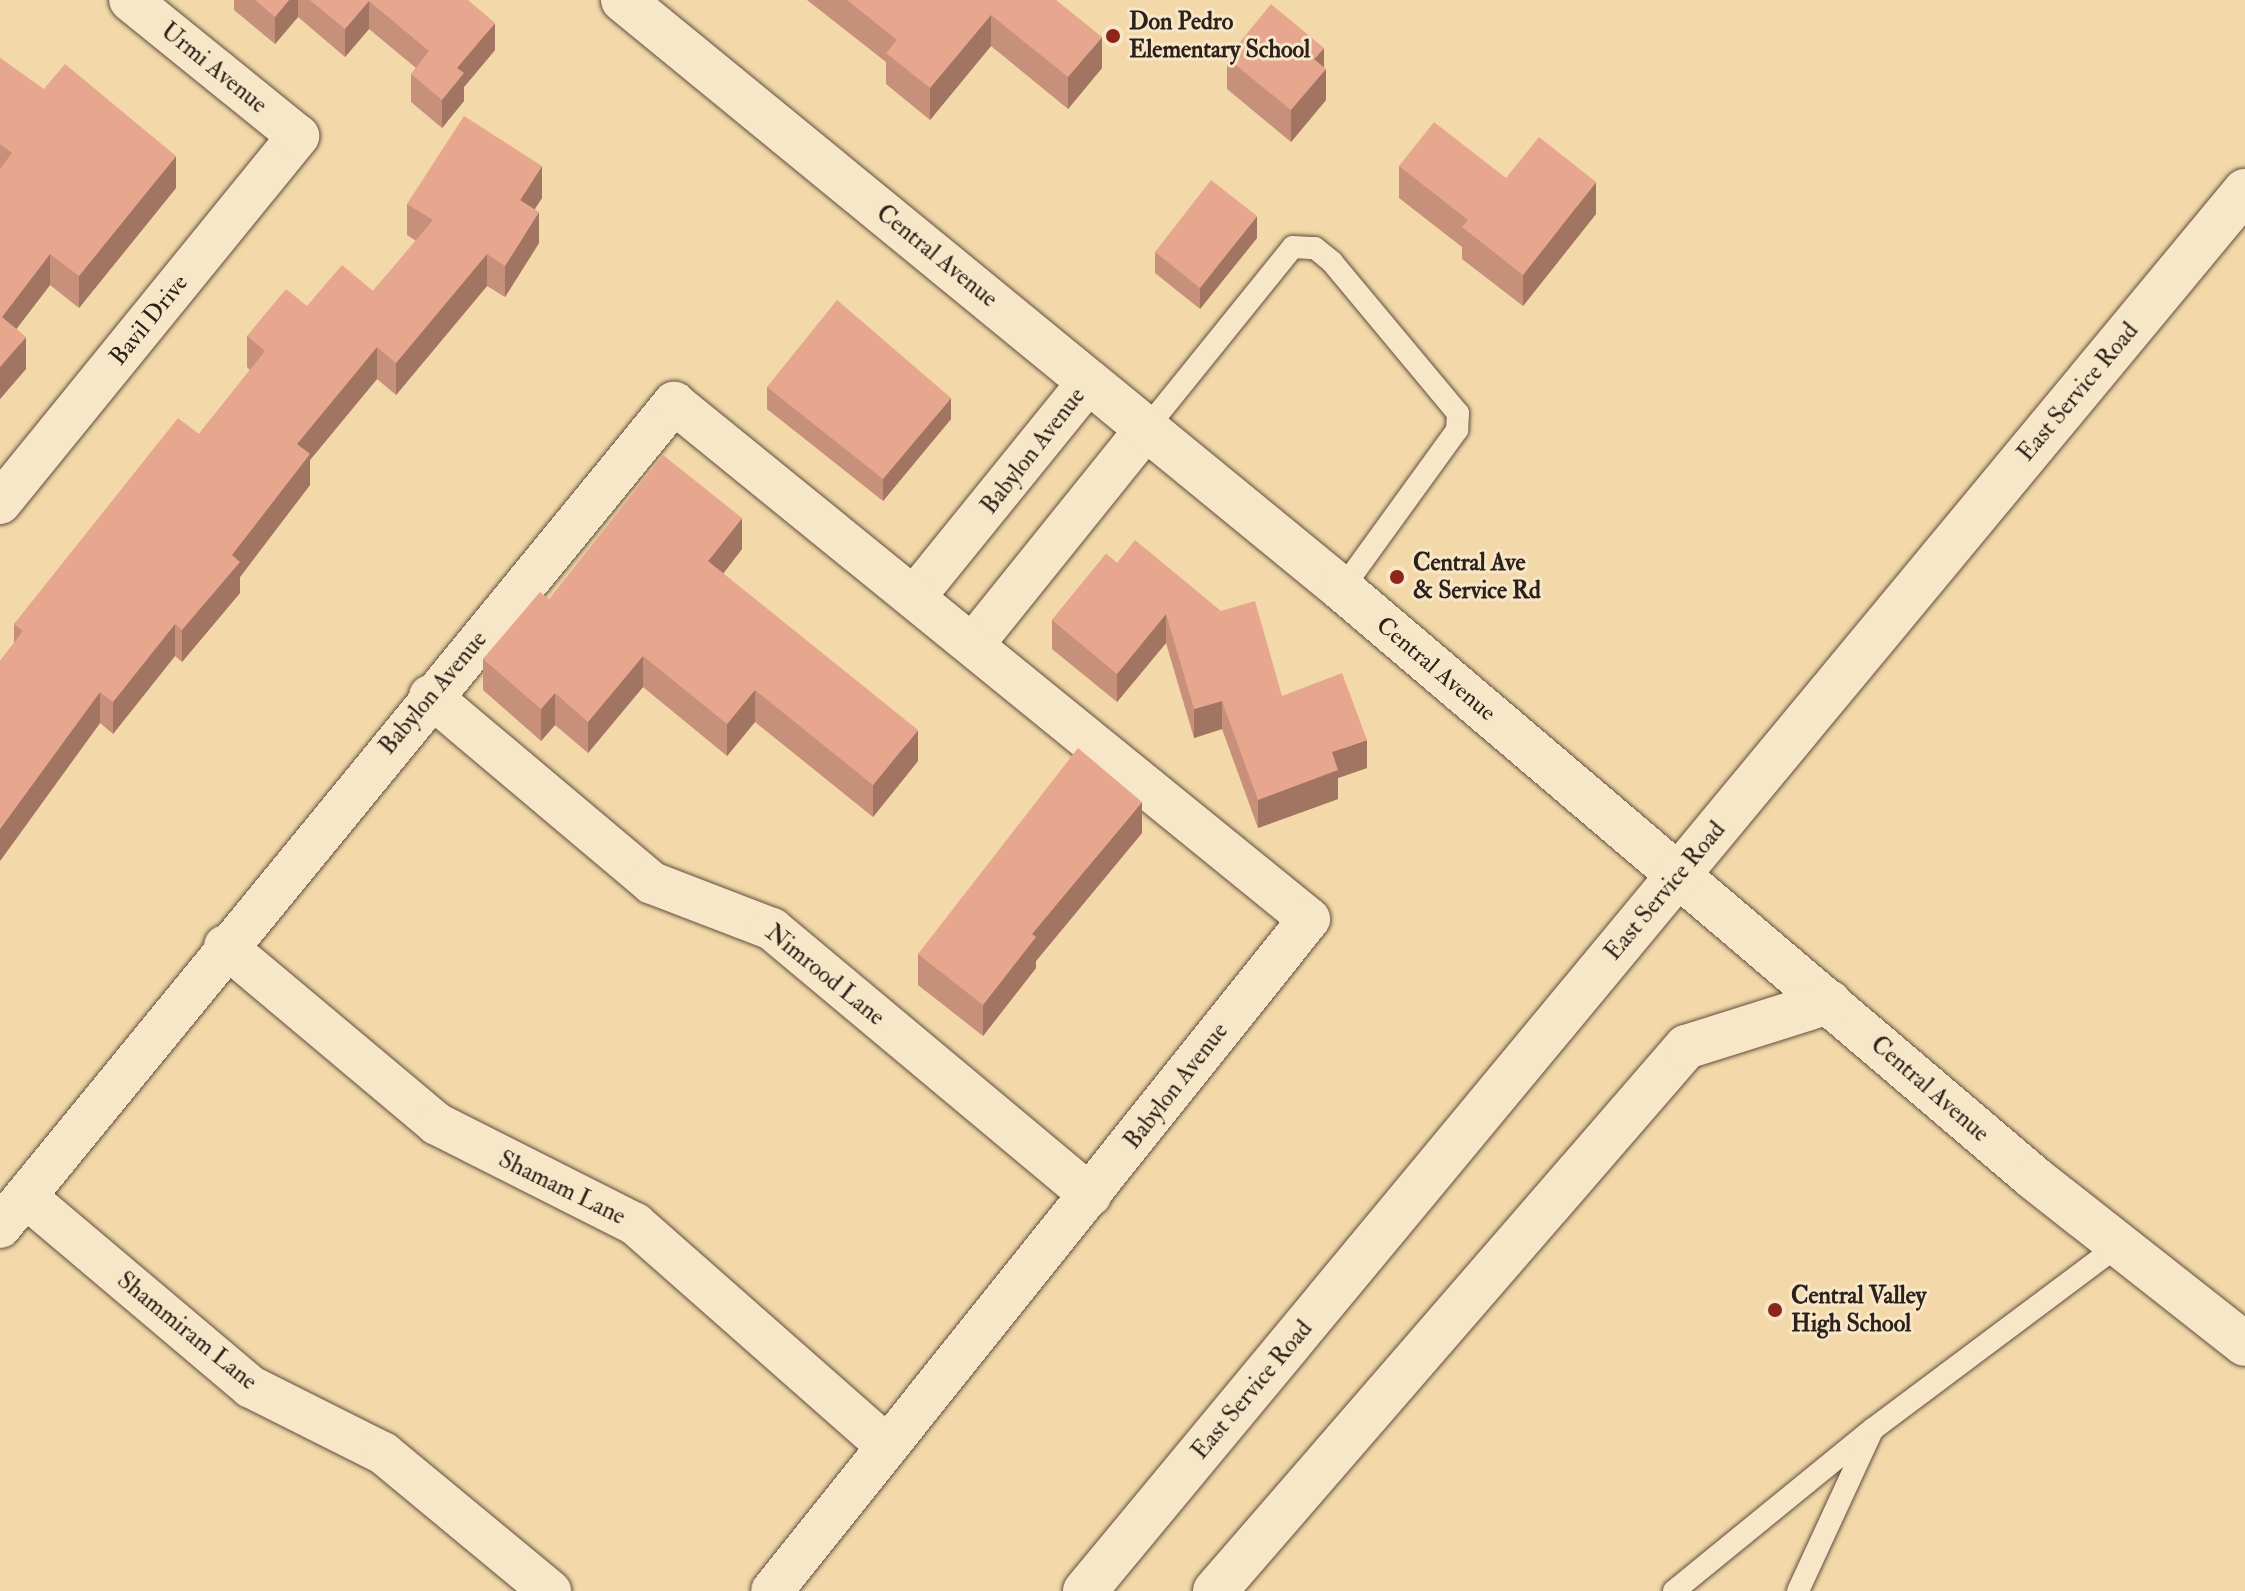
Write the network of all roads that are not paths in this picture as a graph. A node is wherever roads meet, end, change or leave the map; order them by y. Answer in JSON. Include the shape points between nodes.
{"nodes":[{"id":1,"x":130,"y":0,"type":"edge"},
{"id":2,"x":623,"y":0,"type":"edge"},
{"id":3,"x":298,"y":136,"type":"joint"},
{"id":4,"x":2245,"y":191,"type":"edge"},
{"id":5,"x":1089,"y":381,"type":"junction"},
{"id":6,"x":1146,"y":429,"type":"junction"},
{"id":7,"x":0,"y":503,"type":"edge"},
{"id":8,"x":1342,"y":589,"type":"junction"},
{"id":9,"x":916,"y":595,"type":"junction"},
{"id":10,"x":974,"y":643,"type":"junction"},
{"id":11,"x":430,"y":696,"type":"junction"},
{"id":12,"x":1678,"y":875,"type":"junction"},
{"id":13,"x":225,"y":946,"type":"junction"},
{"id":14,"x":1829,"y":1002,"type":"junction"},
{"id":15,"x":1090,"y":1195,"type":"junction"},
{"id":16,"x":13,"y":1212,"type":"edge"},
{"id":17,"x":2120,"y":1244,"type":"junction"},
{"id":18,"x":2245,"y":1344,"type":"edge"},
{"id":19,"x":1873,"y":1429,"type":"junction"},
{"id":20,"x":887,"y":1446,"type":"junction"},
{"id":21,"x":550,"y":1591,"type":"edge"},
{"id":22,"x":772,"y":1591,"type":"edge"},
{"id":23,"x":1085,"y":1591,"type":"edge"},
{"id":24,"x":1215,"y":1591,"type":"edge"},
{"id":25,"x":1674,"y":1591,"type":"edge"},
{"id":26,"x":1798,"y":1591,"type":"edge"}],
"edges":[{"from":1,"to":3,"type":"street","name":"Urmi Avenue"},
{"from":2,"to":5,"type":"street","name":"Central Avenue"},
{"from":3,"to":7,"type":"street","name":"Bavil Drive"},
{"from":4,"to":12,"type":"street","name":"East Service Road"},
{"from":5,"to":6,"type":"street","name":"Central Avenue"},
{"from":5,"to":9,"type":"street","name":"Babylon Avenue"},
{"from":6,"to":8,"type":"street","name":"Central Avenue"},
{"from":6,"to":8,"type":"lane","via":[[1293,247],[1315,248],[1458,413],[1457,430]]},
{"from":6,"to":10,"type":"street"},
{"from":8,"to":12,"type":"street","name":"Central Avenue"},
{"from":9,"to":10,"type":"street","name":"Babylon Avenue"},
{"from":9,"to":11,"type":"street","name":"Babylon Avenue","via":[[674,403]]},
{"from":10,"to":15,"type":"street","name":"Babylon Avenue","via":[[1309,919]]},
{"from":11,"to":13,"type":"street","name":"Babylon Avenue"},
{"from":11,"to":15,"type":"street","name":"Nimrood Lane","via":[[652,883],[772,929]]},
{"from":12,"to":14,"type":"street","name":"Central Avenue"},
{"from":12,"to":23,"type":"street","name":"East Service Road"},
{"from":13,"to":16,"type":"street","name":"Babylon Avenue"},
{"from":13,"to":20,"type":"street","name":"Shamam Lane","via":[[437,1124],[635,1224]]},
{"from":14,"to":17,"type":"street","name":"Central Avenue","via":[[2034,1178]]},
{"from":14,"to":24,"type":"street","via":[[1686,1047]]},
{"from":15,"to":20,"type":"street","name":"Babylon Avenue"},
{"from":16,"to":21,"type":"street","name":"Shammiram Lane","via":[[251,1387],[383,1453]]},
{"from":17,"to":18,"type":"street","name":"Central Avenue"},
{"from":17,"to":19,"type":"lane"},
{"from":19,"to":25,"type":"lane"},
{"from":19,"to":26,"type":"lane"},
{"from":20,"to":22,"type":"street","name":"Babylon Avenue"}]}
